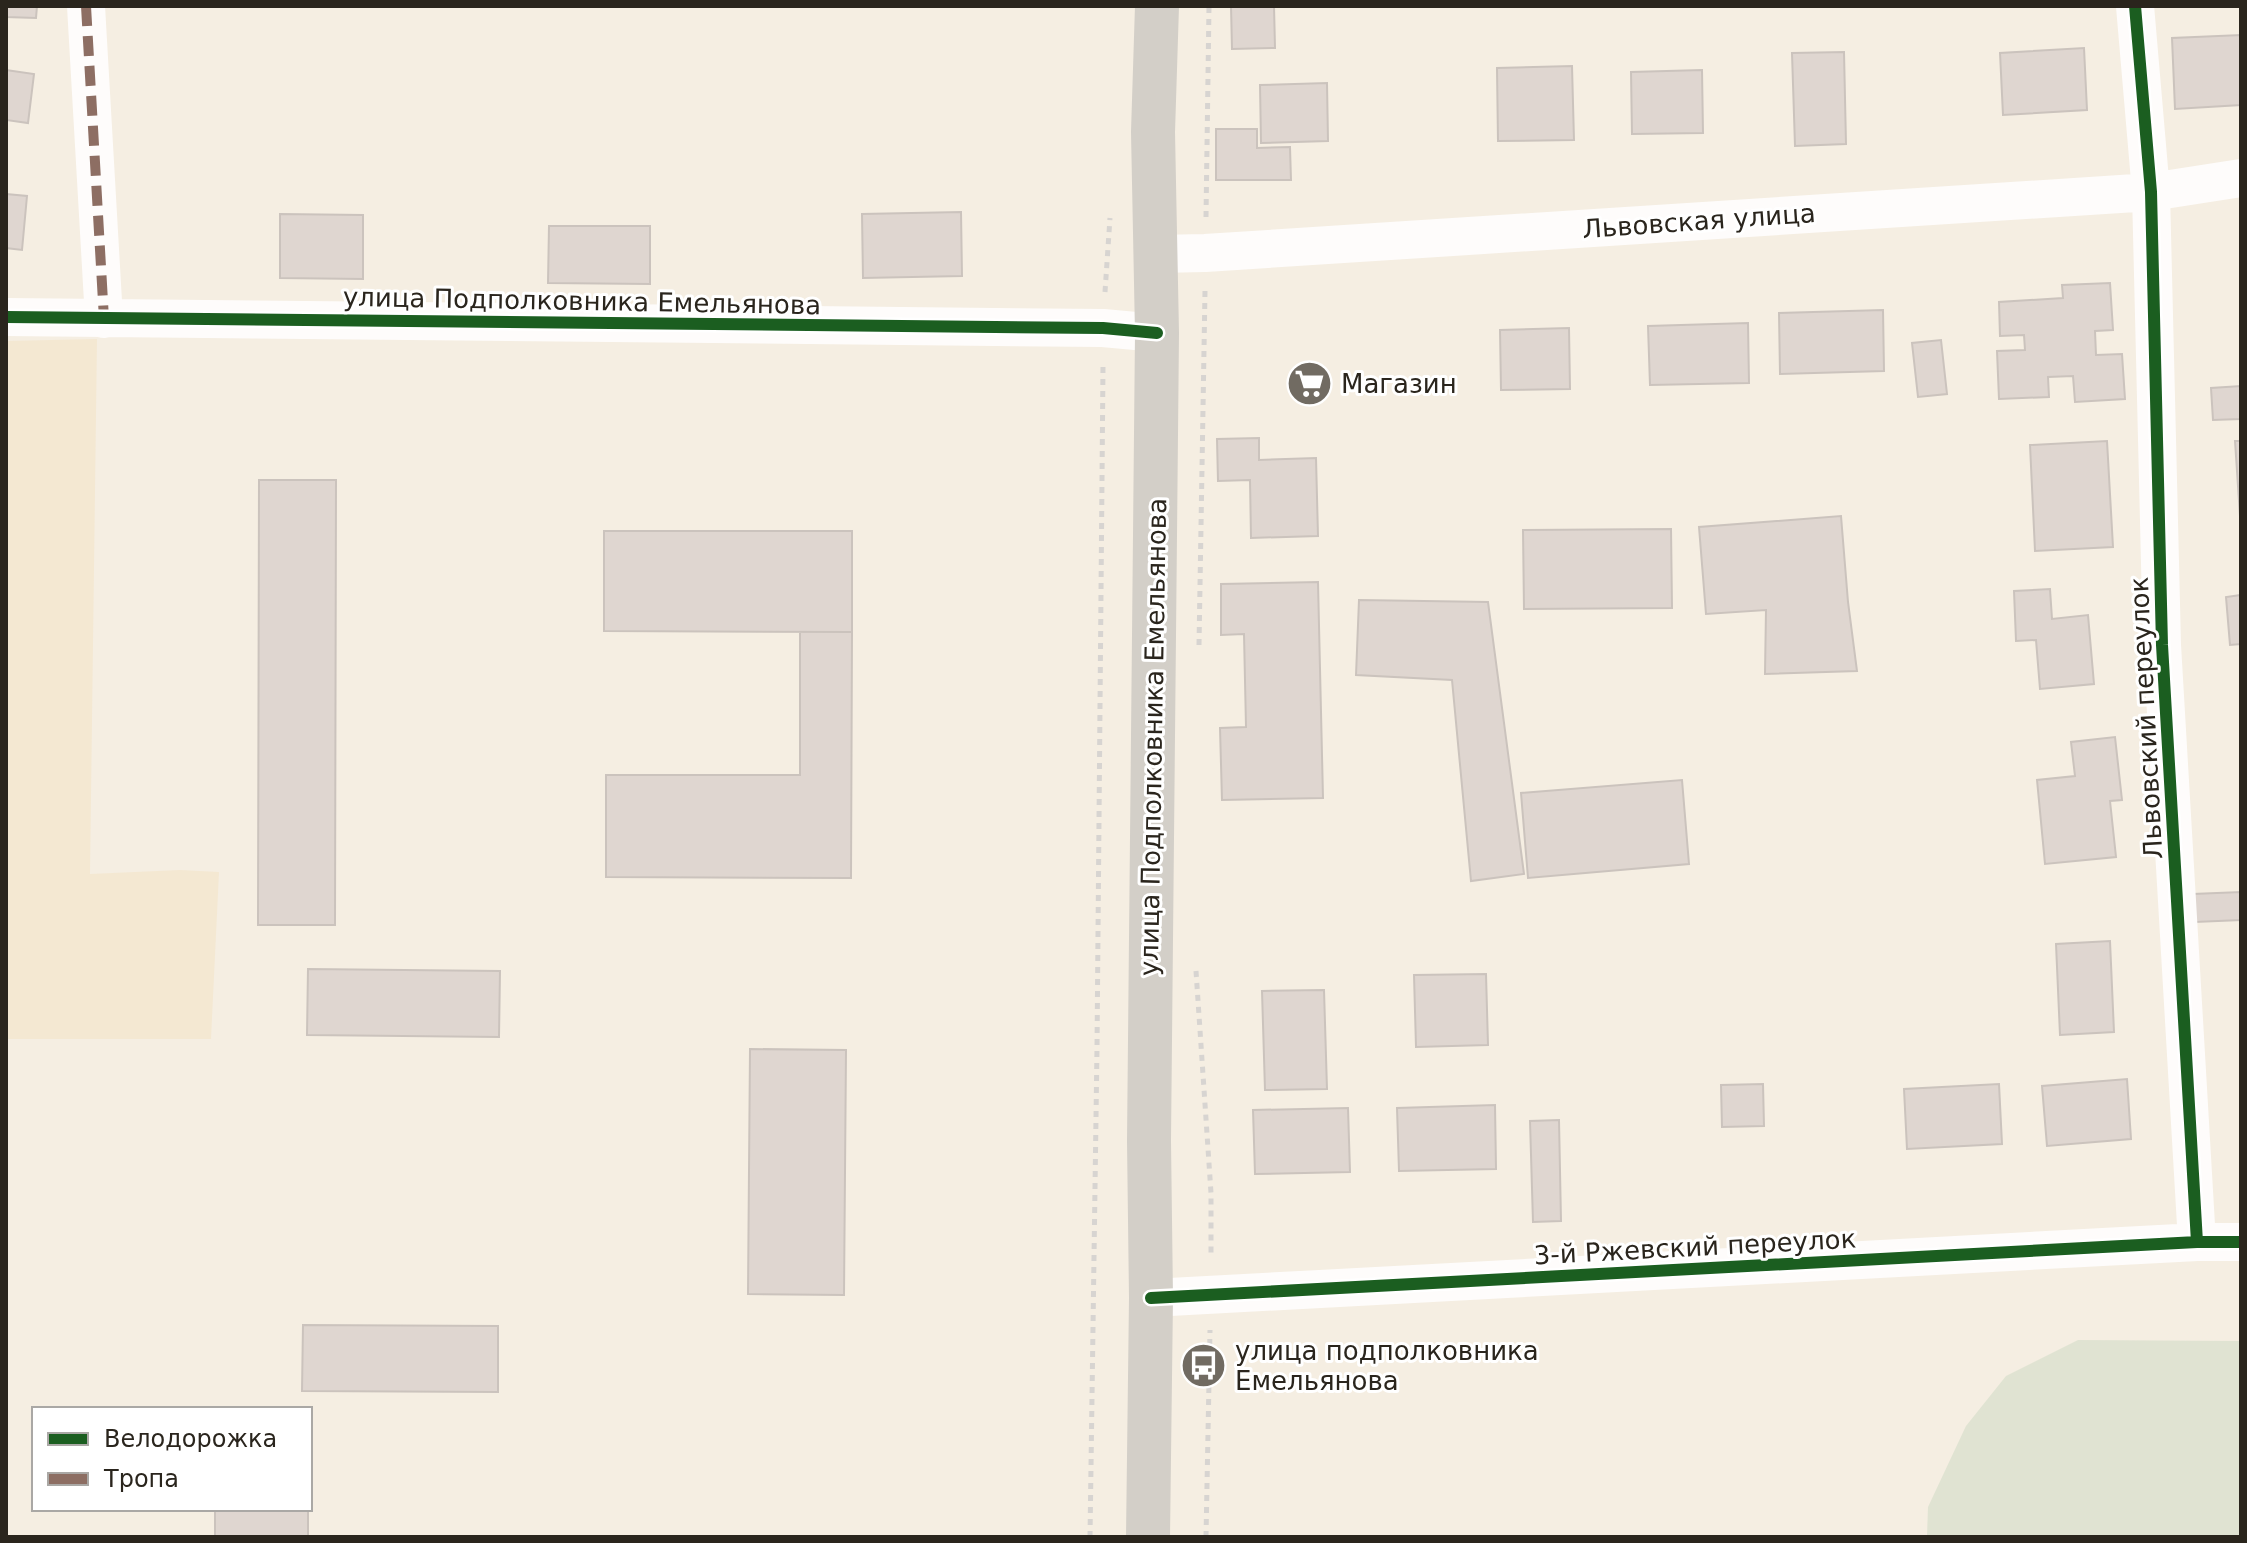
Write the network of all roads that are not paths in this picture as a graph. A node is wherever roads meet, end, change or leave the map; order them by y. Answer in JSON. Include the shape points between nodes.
{"nodes":[{"id":1,"x":86,"y":6,"type":"edge"},
{"id":2,"x":1157,"y":6,"type":"edge"},
{"id":3,"x":2135,"y":6,"type":"edge"},
{"id":4,"x":2241,"y":178,"type":"edge"},
{"id":5,"x":2151,"y":192,"type":"junction"},
{"id":6,"x":1157,"y":254,"type":"junction"},
{"id":7,"x":6,"y":317,"type":"edge"},
{"id":8,"x":104,"y":319,"type":"junction"},
{"id":9,"x":1157,"y":333,"type":"junction"},
{"id":10,"x":2197,"y":1242,"type":"junction"},
{"id":11,"x":2241,"y":1242,"type":"edge"},
{"id":12,"x":1151,"y":1298,"type":"junction"},
{"id":13,"x":1148,"y":1537,"type":"edge"}],
"edges":[{"from":1,"to":8,"type":"street"},
{"from":2,"to":6,"type":"main road","name":"улица Подполковника Емельянова"},
{"from":3,"to":5,"type":"street","name":"Львовский переулок"},
{"from":4,"to":5,"type":"street","name":"Львовская улица"},
{"from":5,"to":6,"type":"street","name":"Львовская улица"},
{"from":5,"to":10,"type":"street","name":"Львовский переулок","via":[[2162,645]]},
{"from":6,"to":9,"type":"main road","name":"улица Подполковника Емельянова"},
{"from":7,"to":8,"type":"street","name":"улица Подполковника Емельянова"},
{"from":8,"to":9,"type":"street","name":"улица Подполковника Емельянова","via":[[1103,328]]},
{"from":9,"to":12,"type":"main road","name":"улица Подполковника Емельянова"},
{"from":10,"to":11,"type":"street","name":"3-й Ржевский переулок"},
{"from":10,"to":12,"type":"street","name":"3-й Ржевский переулок"},
{"from":12,"to":13,"type":"main road","name":"улица Подполковника Емельянова"}]}
